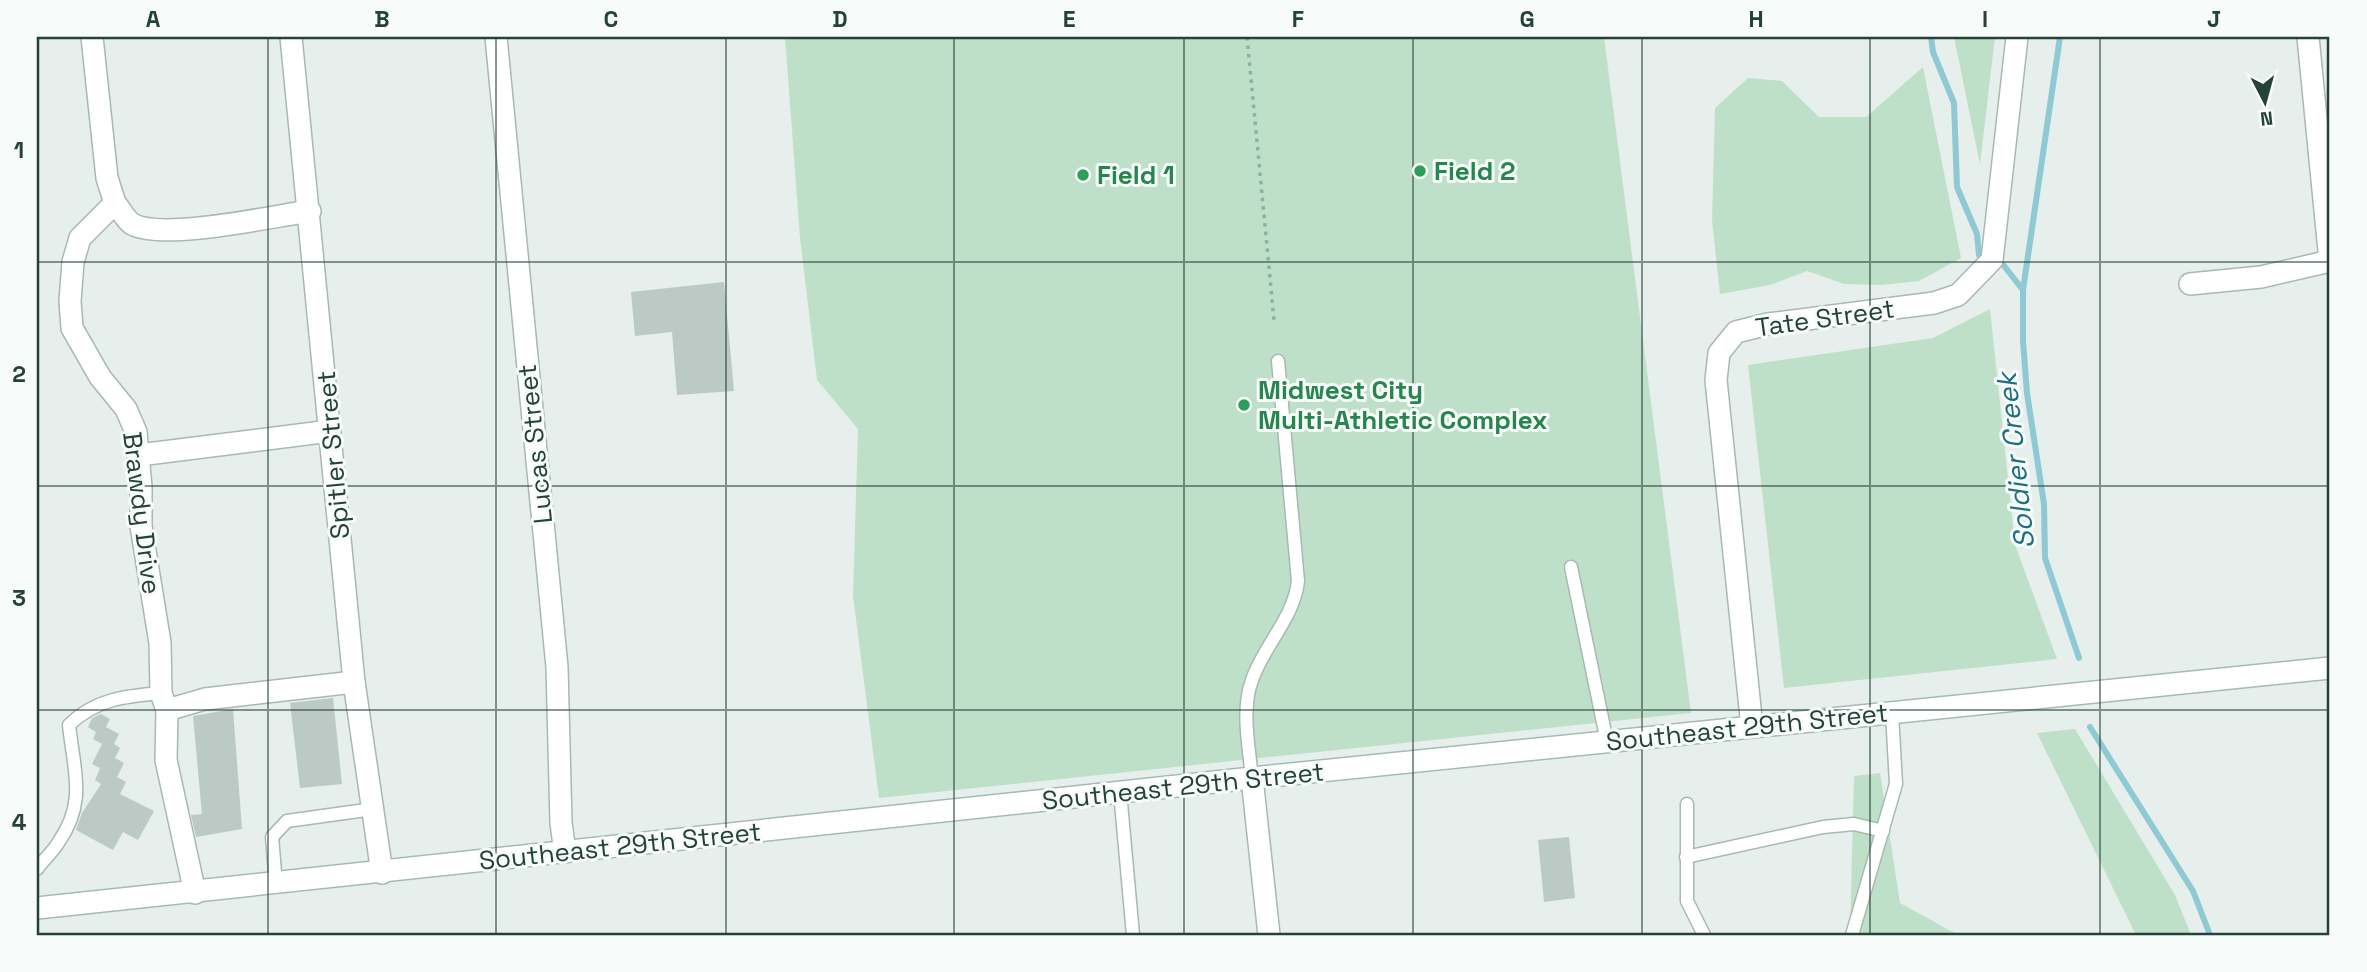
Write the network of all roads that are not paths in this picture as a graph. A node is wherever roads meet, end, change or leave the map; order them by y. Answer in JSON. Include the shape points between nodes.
{"nodes":[{"id":1,"x":92,"y":37,"type":"edge"},
{"id":2,"x":291,"y":37,"type":"edge"},
{"id":3,"x":496,"y":37,"type":"edge"},
{"id":4,"x":2017,"y":37,"type":"edge"},
{"id":5,"x":2308,"y":37,"type":"edge"},
{"id":6,"x":115,"y":203,"type":"junction"},
{"id":7,"x":310,"y":211,"type":"junction"},
{"id":8,"x":2330,"y":261,"type":"edge"},
{"id":9,"x":2190,"y":284,"type":"dead end"},
{"id":10,"x":1278,"y":361,"type":"dead end"},
{"id":11,"x":330,"y":431,"type":"junction"},
{"id":12,"x":139,"y":454,"type":"junction"},
{"id":13,"x":1571,"y":567,"type":"dead end"},
{"id":14,"x":2330,"y":668,"type":"edge"},
{"id":15,"x":354,"y":682,"type":"junction"},
{"id":16,"x":164,"y":701,"type":"junction"},
{"id":17,"x":1892,"y":713,"type":"junction"},
{"id":18,"x":1752,"y":727,"type":"junction"},
{"id":19,"x":1607,"y":742,"type":"junction"},
{"id":20,"x":1252,"y":778,"type":"junction"},
{"id":21,"x":1120,"y":792,"type":"junction"},
{"id":22,"x":1687,"y":804,"type":"dead end"},
{"id":23,"x":373,"y":809,"type":"junction"},
{"id":24,"x":1883,"y":831,"type":"junction"},
{"id":25,"x":565,"y":852,"type":"junction"},
{"id":26,"x":1686,"y":857,"type":"junction"},
{"id":27,"x":37,"y":869,"type":"edge"},
{"id":28,"x":382,"y":873,"type":"junction"},
{"id":29,"x":276,"y":884,"type":"junction"},
{"id":30,"x":195,"y":893,"type":"junction"},
{"id":31,"x":37,"y":908,"type":"edge"},
{"id":32,"x":1133,"y":935,"type":"edge"},
{"id":33,"x":1269,"y":935,"type":"edge"},
{"id":34,"x":1704,"y":935,"type":"edge"},
{"id":35,"x":1852,"y":935,"type":"edge"}],
"edges":[{"from":1,"to":6,"type":"street","via":[[107,177]]},
{"from":2,"to":7,"type":"street","name":"Spitler Street"},
{"from":3,"to":25,"type":"street","name":"Lucas Street","via":[[556,667]]},
{"from":4,"to":18,"type":"street","name":"Tate Street","via":[[1998,222],[1992,260],[1984,272],[1958,295],[1934,303],[1768,324],[1737,332],[1719,353],[1716,380]]},
{"from":5,"to":8,"type":"street"},
{"from":6,"to":7,"type":"street","via":[[131,224],[152,229],[200,228]]},
{"from":6,"to":12,"type":"street","name":"Brawdy Drive","via":[[80,238],[73,262],[72,328],[126,409]]},
{"from":7,"to":11,"type":"street","name":"Spitler Street"},
{"from":8,"to":9,"type":"street","via":[[2261,277]]},
{"from":10,"to":20,"type":"lane","via":[[1298,581],[1295,601],[1251,681],[1247,722]]},
{"from":11,"to":12,"type":"street"},
{"from":11,"to":15,"type":"street","name":"Spitler Street"},
{"from":12,"to":16,"type":"street","name":"Brawdy Drive","via":[[141,526],[160,643]]},
{"from":13,"to":19,"type":"lane"},
{"from":14,"to":17,"type":"street","name":"Southeast 29th Street"},
{"from":15,"to":16,"type":"street"},
{"from":15,"to":23,"type":"street","name":"Spitler Street"},
{"from":16,"to":27,"type":"lane","via":[[103,701],[81,712],[69,725],[78,791],[74,817]]},
{"from":16,"to":30,"type":"street","name":"Brawdy Drive","via":[[166,760]]},
{"from":17,"to":18,"type":"street","name":"Southeast 29th Street"},
{"from":17,"to":24,"type":"lane","via":[[1896,784]]},
{"from":18,"to":19,"type":"street","name":"Southeast 29th Street"},
{"from":19,"to":20,"type":"street","name":"Southeast 29th Street"},
{"from":20,"to":21,"type":"street","name":"Southeast 29th Street"},
{"from":20,"to":33,"type":"street"},
{"from":21,"to":25,"type":"street","name":"Southeast 29th Street"},
{"from":21,"to":32,"type":"lane"},
{"from":22,"to":26,"type":"lane"},
{"from":23,"to":28,"type":"street","name":"Spitler Street"},
{"from":23,"to":29,"type":"lane","via":[[287,821],[272,837]]},
{"from":24,"to":26,"type":"lane","via":[[1854,824],[1823,827]]},
{"from":24,"to":35,"type":"lane"},
{"from":25,"to":28,"type":"street","name":"Southeast 29th Street"},
{"from":26,"to":34,"type":"lane","via":[[1687,901]]},
{"from":28,"to":29,"type":"street","name":"Southeast 29th Street"},
{"from":29,"to":30,"type":"street","name":"Southeast 29th Street"},
{"from":30,"to":31,"type":"street","name":"Southeast 29th Street"}]}
